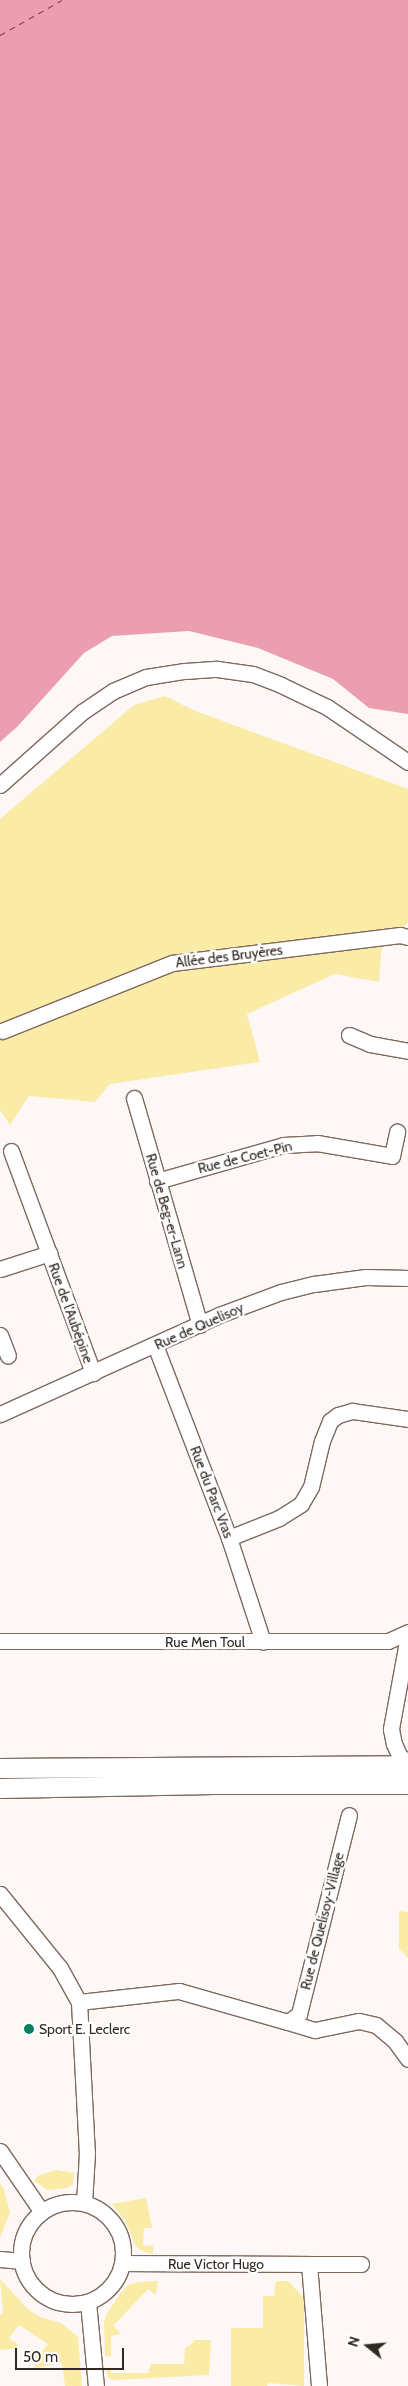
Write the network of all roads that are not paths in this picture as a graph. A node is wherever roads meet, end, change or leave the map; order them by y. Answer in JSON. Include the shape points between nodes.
{"nodes":[{"id":1,"x":408,"y":762,"type":"edge"},
{"id":2,"x":0,"y":785,"type":"edge"},
{"id":3,"x":408,"y":937,"type":"edge"},
{"id":4,"x":2,"y":1031,"type":"dead end"},
{"id":5,"x":349,"y":1035,"type":"dead end"},
{"id":6,"x":408,"y":1051,"type":"edge"},
{"id":7,"x":134,"y":1098,"type":"dead end"},
{"id":8,"x":396,"y":1132,"type":"dead end"},
{"id":9,"x":11,"y":1152,"type":"dead end"},
{"id":10,"x":157,"y":1181,"type":"junction"},
{"id":11,"x":50,"y":1253,"type":"junction"},
{"id":12,"x":0,"y":1270,"type":"edge"},
{"id":13,"x":408,"y":1278,"type":"edge"},
{"id":14,"x":200,"y":1324,"type":"junction"},
{"id":15,"x":0,"y":1335,"type":"edge"},
{"id":16,"x":155,"y":1345,"type":"junction"},
{"id":17,"x":8,"y":1356,"type":"dead end"},
{"id":18,"x":93,"y":1373,"type":"junction"},
{"id":19,"x":0,"y":1414,"type":"edge"},
{"id":20,"x":408,"y":1419,"type":"edge"},
{"id":21,"x":229,"y":1538,"type":"junction"},
{"id":22,"x":408,"y":1634,"type":"edge"},
{"id":23,"x":0,"y":1641,"type":"edge"},
{"id":24,"x":263,"y":1642,"type":"junction"},
{"id":25,"x":0,"y":1758,"type":"edge"},
{"id":26,"x":408,"y":1763,"type":"edge"},
{"id":27,"x":0,"y":1768,"type":"edge"},
{"id":28,"x":215,"y":1775,"type":"junction"},
{"id":29,"x":0,"y":1778,"type":"edge"},
{"id":30,"x":408,"y":1784,"type":"edge"},
{"id":31,"x":0,"y":1788,"type":"edge"},
{"id":32,"x":349,"y":1815,"type":"dead end"},
{"id":33,"x":0,"y":1894,"type":"edge"},
{"id":34,"x":79,"y":2002,"type":"junction"},
{"id":35,"x":288,"y":2022,"type":"junction"},
{"id":36,"x":408,"y":2060,"type":"edge"},
{"id":37,"x":0,"y":2151,"type":"edge"},
{"id":38,"x":84,"y":2203,"type":"junction"},
{"id":39,"x":42,"y":2212,"type":"junction"},
{"id":40,"x":0,"y":2259,"type":"edge"},
{"id":41,"x":22,"y":2261,"type":"junction"},
{"id":42,"x":123,"y":2263,"type":"junction"},
{"id":43,"x":309,"y":2264,"type":"junction"},
{"id":44,"x":361,"y":2264,"type":"dead end"},
{"id":45,"x":88,"y":2302,"type":"junction"},
{"id":46,"x":96,"y":2386,"type":"edge"},
{"id":47,"x":319,"y":2386,"type":"edge"}],
"edges":[{"from":1,"to":2,"type":"street","via":[[327,707],[281,685],[253,674],[185,671],[146,677],[114,691],[82,712]]},
{"from":3,"to":4,"type":"street","name":"Allée des Bruyères","via":[[400,935],[172,962]]},
{"from":5,"to":6,"type":"street","via":[[370,1044]]},
{"from":7,"to":10,"type":"street","name":"Rue de Beg-er-Lann"},
{"from":8,"to":10,"type":"street","name":"Rue de Coet-Pin","via":[[392,1156],[317,1143],[284,1145]]},
{"from":9,"to":11,"type":"street","name":"Rue de l'Aubépine"},
{"from":10,"to":14,"type":"street","name":"Rue de Beg-er-Lann"},
{"from":11,"to":12,"type":"street","name":"Rue de l'Aubépine"},
{"from":11,"to":18,"type":"street","name":"Rue de l'Aubépine"},
{"from":13,"to":14,"type":"street","name":"Rue de Quelisoy","via":[[366,1277],[314,1284],[272,1296]]},
{"from":14,"to":16,"type":"street","name":"Rue de Quelisoy"},
{"from":15,"to":17,"type":"street"},
{"from":16,"to":18,"type":"street","name":"Rue de Quelisoy"},
{"from":16,"to":21,"type":"street","name":"Rue du Parc Vras"},
{"from":18,"to":19,"type":"street","name":"Rue de Quelisoy"},
{"from":20,"to":21,"type":"street","via":[[352,1411],[338,1415],[330,1421],[311,1487],[301,1504],[279,1518]]},
{"from":21,"to":24,"type":"street","name":"Rue du Parc Vras"},
{"from":22,"to":24,"type":"street","name":"Rue Men Toul","via":[[388,1641]]},
{"from":22,"to":26,"type":"street","via":[[391,1729],[400,1757]]},
{"from":23,"to":24,"type":"street","name":"Rue Men Toul"},
{"from":25,"to":28,"type":"main road"},
{"from":26,"to":28,"type":"main road"},
{"from":27,"to":28,"type":"main road"},
{"from":28,"to":29,"type":"main road"},
{"from":28,"to":30,"type":"main road"},
{"from":28,"to":31,"type":"main road"},
{"from":32,"to":35,"type":"street","name":"Rue de Quelisoy-Village","via":[[299,2014]]},
{"from":33,"to":34,"type":"street","via":[[60,1968]]},
{"from":34,"to":35,"type":"street","via":[[179,1992]]},
{"from":34,"to":38,"type":"street","via":[[87,2153]]},
{"from":35,"to":36,"type":"street","via":[[315,2030],[359,2021],[376,2025],[395,2041]]},
{"from":37,"to":39,"type":"street"},
{"from":38,"to":39,"type":"street","via":[[69,2202]]},
{"from":38,"to":42,"type":"street","via":[[98,2208],[118,2228]]},
{"from":39,"to":41,"type":"street","via":[[25,2233]]},
{"from":40,"to":41,"type":"street"},
{"from":41,"to":45,"type":"street","via":[[27,2278],[38,2292],[53,2301],[71,2305]]},
{"from":42,"to":43,"type":"street","name":"Rue Victor Hugo"},
{"from":42,"to":45,"type":"street","via":[[113,2285]]},
{"from":43,"to":44,"type":"street","name":"Rue Victor Hugo"},
{"from":43,"to":47,"type":"street"},
{"from":45,"to":46,"type":"street"}]}
